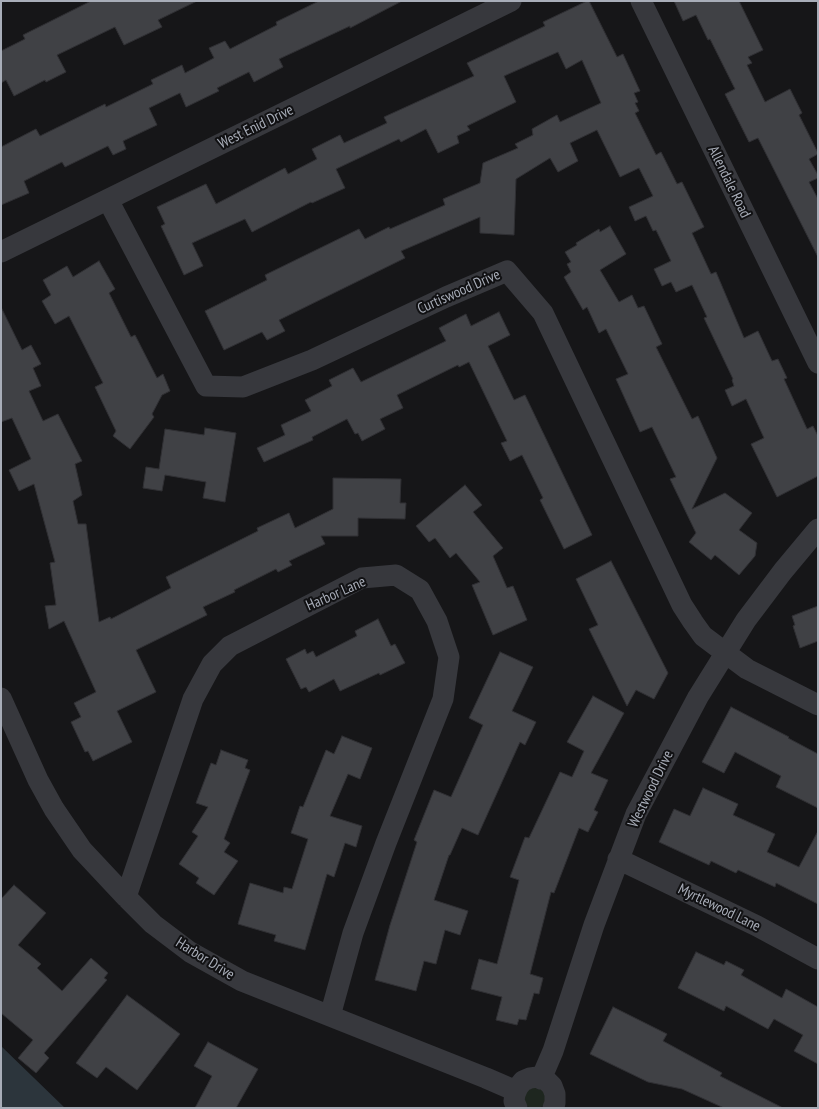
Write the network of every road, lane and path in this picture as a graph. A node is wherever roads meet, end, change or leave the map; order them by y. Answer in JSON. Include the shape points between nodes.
{"nodes":[{"id":1,"x":511,"y":1,"type":"edge"},
{"id":2,"x":641,"y":1,"type":"edge"},
{"id":3,"x":108,"y":200,"type":"junction"},
{"id":4,"x":1,"y":252,"type":"edge"},
{"id":5,"x":818,"y":363,"type":"edge"},
{"id":6,"x":818,"y":530,"type":"edge"},
{"id":7,"x":726,"y":654,"type":"junction"},
{"id":8,"x":1,"y":698,"type":"edge"},
{"id":9,"x":818,"y":704,"type":"edge"},
{"id":10,"x":618,"y":859,"type":"junction"},
{"id":11,"x":126,"y":897,"type":"junction"},
{"id":12,"x":818,"y":959,"type":"edge"},
{"id":13,"x":330,"y":1016,"type":"junction"},
{"id":14,"x":541,"y":1079,"type":"junction"},
{"id":15,"x":516,"y":1100,"type":"edge"},
{"id":16,"x":555,"y":1107,"type":"edge"}],
"edges":[{"from":1,"to":3,"type":"street","name":"West Enid Drive"},
{"from":2,"to":5,"type":"street","name":"Allendale Road"},
{"from":3,"to":4,"type":"street","name":"West Enid Drive"},
{"from":3,"to":7,"type":"street","name":"Curtiswood Drive","via":[[206,386],[243,387],[312,360],[507,270],[543,313],[682,605],[703,636]]},
{"from":6,"to":7,"type":"street","name":"Westwood Drive","via":[[783,571]]},
{"from":7,"to":9,"type":"street","name":"Curtiswood Drive","via":[[747,669]]},
{"from":7,"to":10,"type":"street","name":"Westwood Drive","via":[[698,696],[641,806]]},
{"from":8,"to":11,"type":"street","name":"Harbor Drive","via":[[54,809],[82,850]]},
{"from":10,"to":12,"type":"street","name":"Myrtlewood Lane"},
{"from":10,"to":14,"type":"street","name":"Westwood Drive"},
{"from":11,"to":13,"type":"street","name":"Harbor Drive","via":[[153,924],[190,952],[242,981]]},
{"from":11,"to":13,"type":"street","name":"Harbor Lane","via":[[193,699],[212,664],[230,646],[362,578],[396,575],[420,590],[437,621],[448,657],[443,699],[353,933]]},
{"from":13,"to":15,"type":"street","name":"Harbor Drive"},
{"from":14,"to":15,"type":"street","via":[[523,1081]]},
{"from":14,"to":16,"type":"street","via":[[552,1086]]}]}
